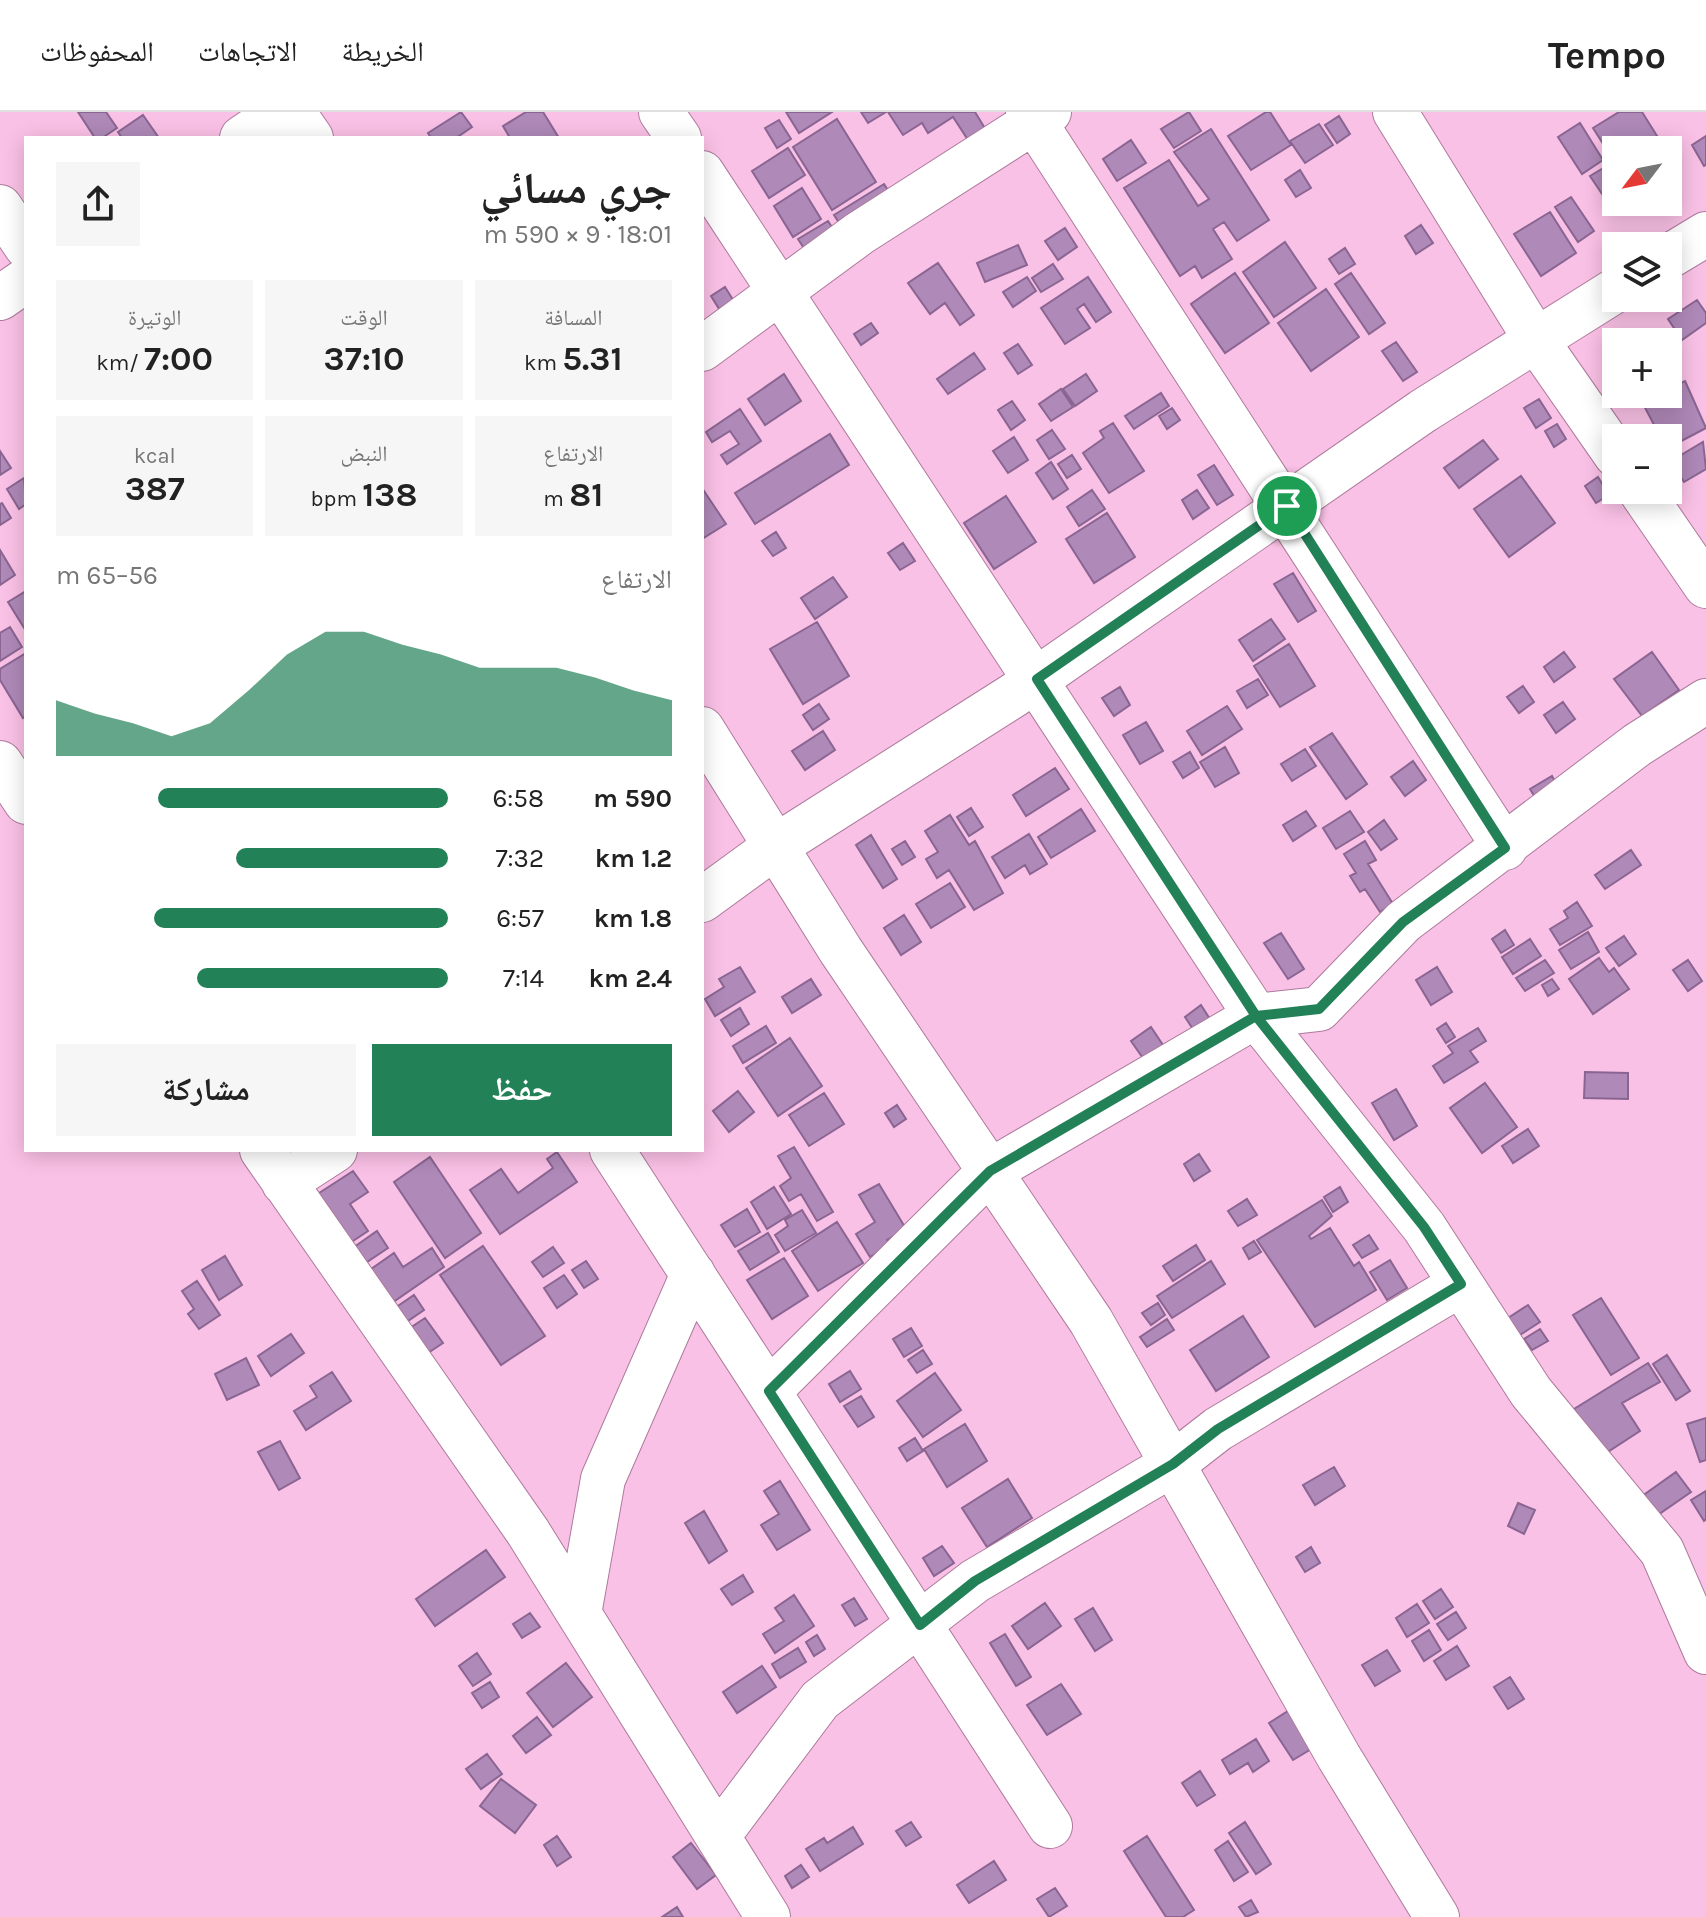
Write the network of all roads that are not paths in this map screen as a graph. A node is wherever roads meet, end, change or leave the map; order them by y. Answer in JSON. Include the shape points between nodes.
{"nodes":[{"id":1,"x":280,"y":112,"type":"edge"},
{"id":2,"x":293,"y":112,"type":"edge"},
{"id":3,"x":661,"y":112,"type":"edge"},
{"id":4,"x":1395,"y":112,"type":"edge"},
{"id":5,"x":1037,"y":115,"type":"edge"},
{"id":6,"x":245,"y":136,"type":"edge"},
{"id":7,"x":310,"y":136,"type":"edge"},
{"id":8,"x":678,"y":136,"type":"edge"},
{"id":9,"x":704,"y":176,"type":"edge"},
{"id":10,"x":0,"y":207,"type":"edge"},
{"id":11,"x":1706,"y":234,"type":"edge"},
{"id":12,"x":24,"y":243,"type":"edge"},
{"id":13,"x":1682,"y":249,"type":"edge"},
{"id":14,"x":24,"y":281,"type":"edge"},
{"id":15,"x":781,"y":291,"type":"junction"},
{"id":16,"x":0,"y":298,"type":"edge"},
{"id":17,"x":1602,"y":299,"type":"edge"},
{"id":18,"x":1536,"y":340,"type":"junction"},
{"id":19,"x":704,"y":348,"type":"edge"},
{"id":20,"x":1602,"y":435,"type":"edge"},
{"id":21,"x":1650,"y":504,"type":"edge"},
{"id":22,"x":1287,"y":506,"type":"junction"},
{"id":23,"x":1706,"y":586,"type":"edge"},
{"id":24,"x":1037,"y":679,"type":"junction"},
{"id":25,"x":1706,"y":701,"type":"edge"},
{"id":26,"x":704,"y":732,"type":"edge"},
{"id":27,"x":776,"y":846,"type":"junction"},
{"id":28,"x":1505,"y":848,"type":"junction"},
{"id":29,"x":704,"y":899,"type":"edge"},
{"id":30,"x":1256,"y":1016,"type":"junction"},
{"id":31,"x":327,"y":1152,"type":"edge"},
{"id":32,"x":613,"y":1152,"type":"edge"},
{"id":33,"x":273,"y":1166,"type":"edge"},
{"id":34,"x":990,"y":1171,"type":"junction"},
{"id":35,"x":693,"y":1274,"type":"junction"},
{"id":36,"x":1461,"y":1284,"type":"junction"},
{"id":37,"x":769,"y":1391,"type":"junction"},
{"id":38,"x":1173,"y":1464,"type":"junction"},
{"id":39,"x":579,"y":1614,"type":"junction"},
{"id":40,"x":920,"y":1625,"type":"junction"},
{"id":41,"x":1706,"y":1652,"type":"edge"},
{"id":42,"x":1050,"y":1826,"type":"dead end"},
{"id":43,"x":718,"y":1836,"type":"junction"},
{"id":44,"x":768,"y":1917,"type":"edge"},
{"id":45,"x":1437,"y":1917,"type":"edge"}],
"edges":[{"from":1,"to":6,"type":"street"},
{"from":2,"to":7,"type":"street"},
{"from":3,"to":8,"type":"street"},
{"from":4,"to":18,"type":"street"},
{"from":5,"to":15,"type":"street"},
{"from":5,"to":22,"type":"street"},
{"from":9,"to":15,"type":"street"},
{"from":10,"to":12,"type":"street"},
{"from":11,"to":13,"type":"street"},
{"from":14,"to":16,"type":"street"},
{"from":15,"to":19,"type":"street"},
{"from":15,"to":24,"type":"street"},
{"from":17,"to":18,"type":"street"},
{"from":18,"to":20,"type":"street"},
{"from":18,"to":22,"type":"street"},
{"from":21,"to":23,"type":"street"},
{"from":22,"to":24,"type":"street"},
{"from":22,"to":28,"type":"street"},
{"from":24,"to":27,"type":"street"},
{"from":24,"to":30,"type":"street"},
{"from":25,"to":28,"type":"street","via":[[1637,745]]},
{"from":26,"to":27,"type":"street"},
{"from":27,"to":29,"type":"street"},
{"from":27,"to":34,"type":"street"},
{"from":28,"to":30,"type":"street","via":[[1403,922],[1319,1009]]},
{"from":30,"to":34,"type":"street"},
{"from":30,"to":36,"type":"street","via":[[1424,1227]]},
{"from":31,"to":33,"type":"street"},
{"from":32,"to":35,"type":"street"},
{"from":33,"to":39,"type":"street","via":[[528,1532]]},
{"from":34,"to":37,"type":"street"},
{"from":34,"to":38,"type":"street","via":[[1091,1321]]},
{"from":35,"to":37,"type":"street"},
{"from":35,"to":39,"type":"street","via":[[603,1479]]},
{"from":36,"to":38,"type":"street","via":[[1218,1429]]},
{"from":36,"to":41,"type":"street","via":[[1531,1392],[1662,1551]]},
{"from":37,"to":40,"type":"street"},
{"from":38,"to":40,"type":"street","via":[[975,1581]]},
{"from":38,"to":45,"type":"street","via":[[1339,1757]]},
{"from":39,"to":43,"type":"street"},
{"from":40,"to":42,"type":"street"},
{"from":40,"to":43,"type":"street","via":[[820,1700]]},
{"from":43,"to":44,"type":"street"}]}
